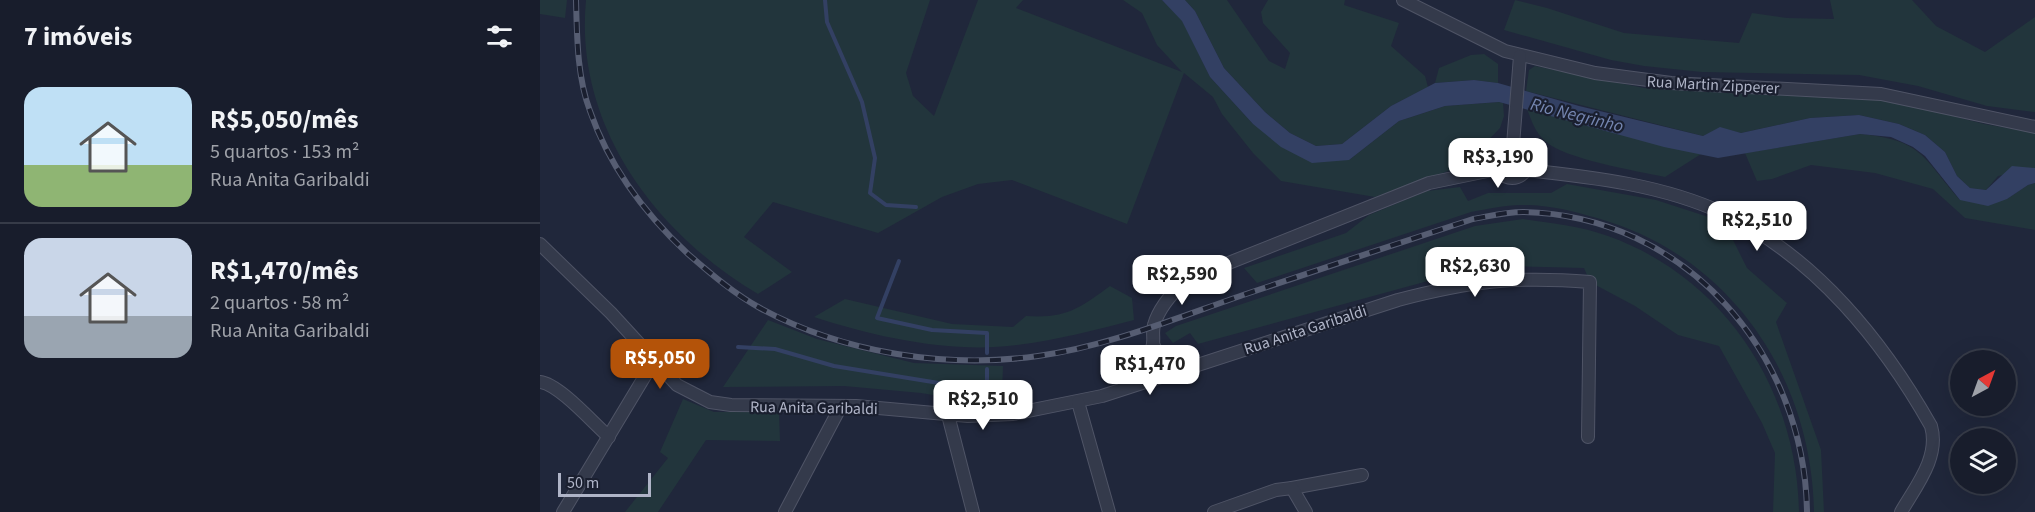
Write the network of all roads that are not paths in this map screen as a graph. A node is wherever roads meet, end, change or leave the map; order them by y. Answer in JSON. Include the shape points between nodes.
{"nodes":[{"id":1,"x":1403,"y":0,"type":"edge"},
{"id":2,"x":1426,"y":5,"type":"edge"},
{"id":3,"x":1520,"y":56,"type":"junction"},
{"id":4,"x":2035,"y":127,"type":"edge"},
{"id":5,"x":1513,"y":145,"type":"junction"},
{"id":6,"x":1497,"y":169,"type":"junction"},
{"id":7,"x":1526,"y":170,"type":"junction"},
{"id":8,"x":540,"y":244,"type":"edge"},
{"id":9,"x":1153,"y":344,"type":"junction"},
{"id":10,"x":654,"y":361,"type":"junction"},
{"id":11,"x":1172,"y":373,"type":"junction"},
{"id":12,"x":540,"y":382,"type":"edge"},
{"id":13,"x":1119,"y":390,"type":"junction"},
{"id":14,"x":1078,"y":402,"type":"junction"},
{"id":15,"x":841,"y":406,"type":"junction"},
{"id":16,"x":948,"y":415,"type":"junction"},
{"id":17,"x":609,"y":437,"type":"junction"},
{"id":18,"x":1588,"y":437,"type":"dead end"},
{"id":19,"x":1362,"y":475,"type":"dead end"},
{"id":20,"x":1292,"y":488,"type":"junction"},
{"id":21,"x":562,"y":512,"type":"edge"},
{"id":22,"x":784,"y":512,"type":"edge"},
{"id":23,"x":973,"y":512,"type":"edge"},
{"id":24,"x":1109,"y":512,"type":"edge"},
{"id":25,"x":1214,"y":512,"type":"edge"},
{"id":26,"x":1306,"y":512,"type":"edge"},
{"id":27,"x":1901,"y":512,"type":"edge"}],
"edges":[{"from":1,"to":2,"type":"street","name":"Rua Martin Zipperer"},
{"from":2,"to":3,"type":"street","name":"Rua Martin Zipperer"},
{"from":3,"to":4,"type":"street","name":"Rua Martin Zipperer","via":[[1629,79],[1881,94]]},
{"from":3,"to":5,"type":"street"},
{"from":5,"to":6,"type":"street","via":[[1500,150]]},
{"from":5,"to":7,"type":"street","via":[[1524,151]]},
{"from":6,"to":7,"type":"street","via":[[1508,178]]},
{"from":6,"to":9,"type":"street","via":[[1430,183],[1186,280],[1157,316]]},
{"from":7,"to":27,"type":"street","via":[[1616,182],[1706,206],[1755,231],[1818,278],[1880,349],[1931,426],[1934,437],[1929,461]]},
{"from":8,"to":10,"type":"street","name":"Rua Anita Garibaldi"},
{"from":9,"to":11,"type":"street","via":[[1163,365]]},
{"from":9,"to":13,"type":"street","via":[[1134,378]]},
{"from":10,"to":15,"type":"street","name":"Rua Anita Garibaldi","via":[[677,385],[710,402]]},
{"from":10,"to":17,"type":"street"},
{"from":11,"to":13,"type":"street","name":"Rua Anita Garibaldi"},
{"from":11,"to":18,"type":"street","name":"Rua Anita Garibaldi","via":[[1442,288],[1508,278],[1590,282]]},
{"from":12,"to":17,"type":"street","via":[[559,392]]},
{"from":13,"to":14,"type":"street","name":"Rua Anita Garibaldi"},
{"from":14,"to":16,"type":"street","name":"Rua Anita Garibaldi","via":[[1013,414]]},
{"from":14,"to":24,"type":"street"},
{"from":15,"to":16,"type":"street","name":"Rua Anita Garibaldi"},
{"from":15,"to":22,"type":"street"},
{"from":16,"to":23,"type":"street"},
{"from":17,"to":21,"type":"street"},
{"from":19,"to":20,"type":"street"},
{"from":20,"to":25,"type":"street"},
{"from":20,"to":26,"type":"street"}]}
